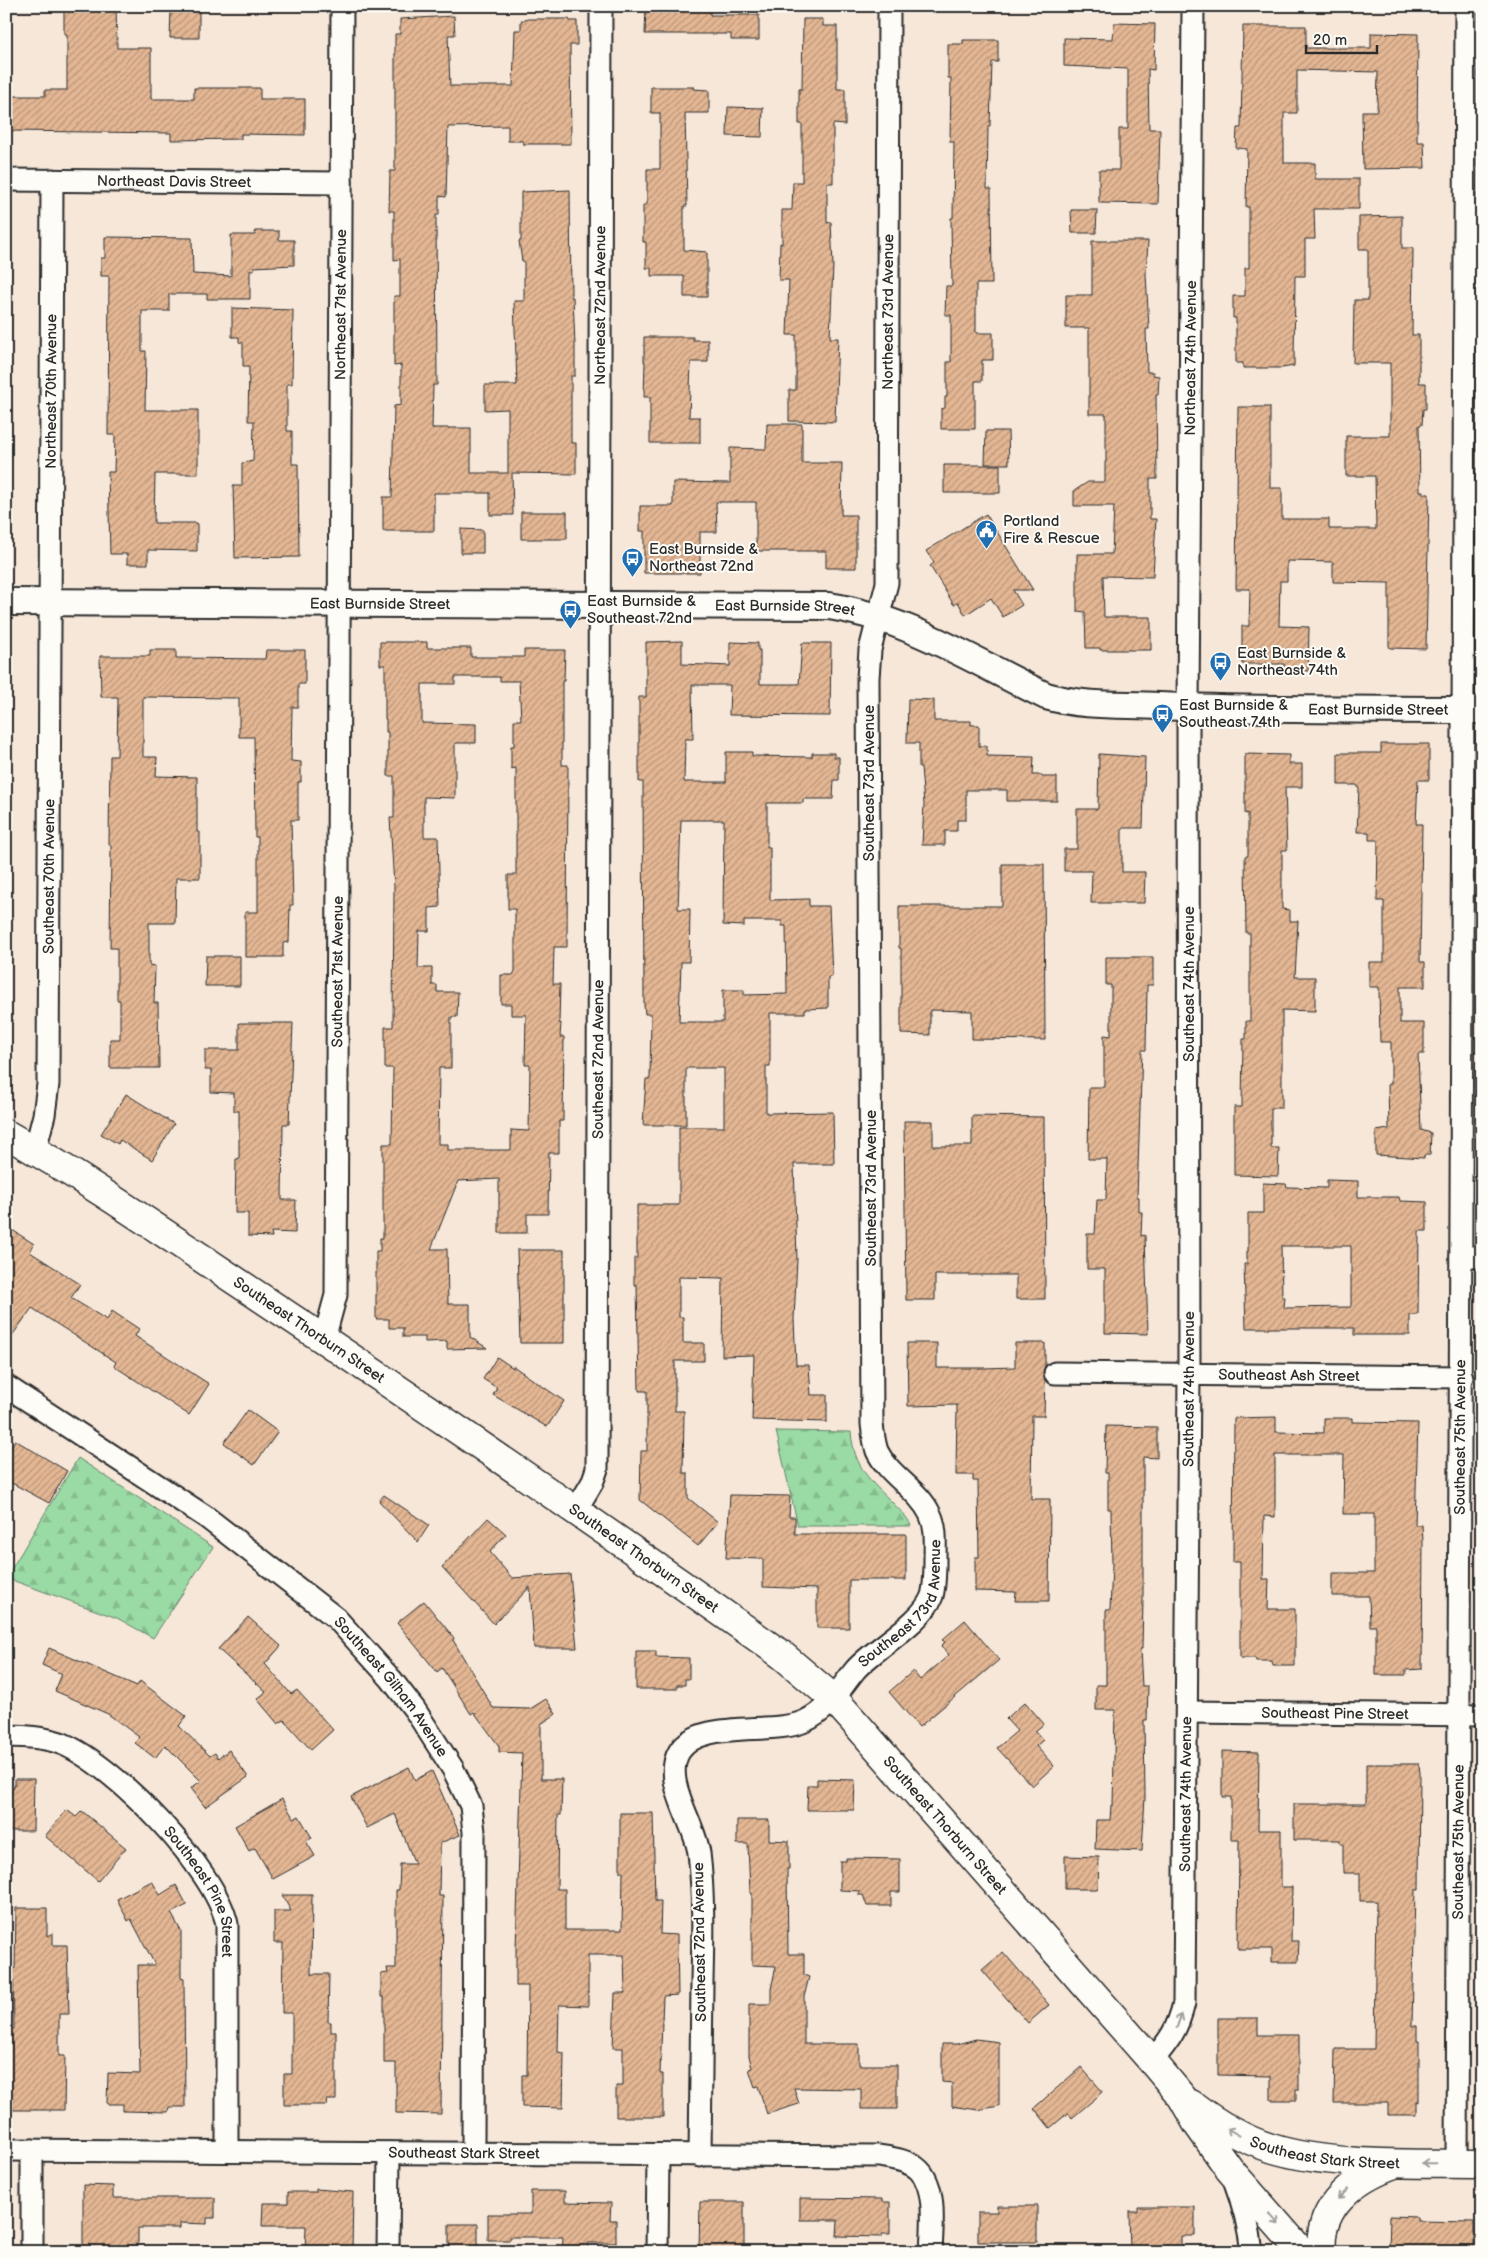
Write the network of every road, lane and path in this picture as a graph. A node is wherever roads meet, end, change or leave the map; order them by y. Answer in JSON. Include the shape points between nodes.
{"nodes":[{"id":1,"x":342,"y":6,"type":"edge"},
{"id":2,"x":601,"y":6,"type":"edge"},
{"id":3,"x":889,"y":6,"type":"edge"},
{"id":4,"x":1193,"y":6,"type":"edge"},
{"id":5,"x":1466,"y":6,"type":"edge"},
{"id":6,"x":6,"y":180,"type":"edge"},
{"id":7,"x":52,"y":180,"type":"junction"},
{"id":8,"x":341,"y":183,"type":"junction"},
{"id":9,"x":6,"y":602,"type":"edge"},
{"id":10,"x":51,"y":602,"type":"junction"},
{"id":11,"x":339,"y":603,"type":"junction"},
{"id":12,"x":599,"y":604,"type":"junction"},
{"id":13,"x":879,"y":617,"type":"junction"},
{"id":14,"x":1188,"y":708,"type":"junction"},
{"id":15,"x":1473,"y":710,"type":"edge"},
{"id":16,"x":6,"y":1134,"type":"edge"},
{"id":17,"x":34,"y":1150,"type":"junction"},
{"id":18,"x":1471,"y":1257,"type":"edge"},
{"id":19,"x":324,"y":1339,"type":"junction"},
{"id":20,"x":1055,"y":1373,"type":"dead end"},
{"id":21,"x":1189,"y":1374,"type":"junction"},
{"id":22,"x":1462,"y":1378,"type":"junction"},
{"id":23,"x":6,"y":1386,"type":"edge"},
{"id":24,"x":576,"y":1510,"type":"junction"},
{"id":25,"x":834,"y":1698,"type":"junction"},
{"id":26,"x":1187,"y":1712,"type":"junction"},
{"id":27,"x":1460,"y":1714,"type":"junction"},
{"id":28,"x":1482,"y":1715,"type":"edge"},
{"id":29,"x":6,"y":1736,"type":"edge"},
{"id":30,"x":1152,"y":2061,"type":"junction"},
{"id":31,"x":1182,"y":2096,"type":"junction"},
{"id":32,"x":6,"y":2150,"type":"edge"},
{"id":33,"x":32,"y":2150,"type":"junction"},
{"id":34,"x":227,"y":2151,"type":"junction"},
{"id":35,"x":389,"y":2153,"type":"junction"},
{"id":36,"x":473,"y":2154,"type":"junction"},
{"id":37,"x":658,"y":2156,"type":"junction"},
{"id":38,"x":700,"y":2156,"type":"junction"},
{"id":39,"x":1400,"y":2162,"type":"junction"},
{"id":40,"x":1470,"y":2164,"type":"edge"},
{"id":41,"x":1230,"y":2170,"type":"junction"},
{"id":42,"x":32,"y":2252,"type":"edge"},
{"id":43,"x":388,"y":2252,"type":"edge"},
{"id":44,"x":657,"y":2252,"type":"edge"},
{"id":45,"x":931,"y":2252,"type":"edge"},
{"id":46,"x":1252,"y":2252,"type":"edge"},
{"id":47,"x":1302,"y":2252,"type":"edge"},
{"id":48,"x":1322,"y":2252,"type":"edge"}],
"edges":[{"from":1,"to":8,"type":"street","name":"Northeast 71st Avenue"},
{"from":2,"to":12,"type":"street","name":"Northeast 72nd Avenue"},
{"from":3,"to":13,"type":"street","name":"Northeast 73rd Avenue","via":[[887,583]]},
{"from":4,"to":14,"type":"street","name":"Northeast 74th Avenue"},
{"from":5,"to":15,"type":"street","name":"Southeast 75th Avenue"},
{"from":6,"to":7,"type":"street","name":"Northeast Davis Street"},
{"from":7,"to":8,"type":"street","name":"Northeast Davis Street"},
{"from":7,"to":10,"type":"street","name":"Northeast 70th Avenue"},
{"from":8,"to":11,"type":"street","name":"Northeast 71st Avenue"},
{"from":9,"to":10,"type":"street","name":"East Burnside Street"},
{"from":10,"to":11,"type":"street","name":"East Burnside Street"},
{"from":10,"to":17,"type":"street","name":"Southeast 70th Avenue","via":[[48,1084],[44,1115]]},
{"from":11,"to":12,"type":"street","name":"East Burnside Street"},
{"from":11,"to":19,"type":"street","name":"Southeast 71st Avenue","via":[[336,1295]]},
{"from":12,"to":13,"type":"street","name":"East Burnside Street","via":[[804,604],[854,610]]},
{"from":12,"to":24,"type":"street","name":"Southeast 72nd Avenue","via":[[596,1469],[592,1483]]},
{"from":13,"to":14,"type":"street","name":"East Burnside Street","via":[[927,636],[1046,696],[1065,702]]},
{"from":13,"to":25,"type":"street","name":"Southeast 73rd Avenue","via":[[870,650],[868,678],[872,1424],[878,1453],[921,1499],[931,1515],[935,1533],[934,1576],[932,1597],[921,1613],[857,1668]]},
{"from":14,"to":15,"type":"street","name":"East Burnside Street"},
{"from":14,"to":21,"type":"street","name":"Southeast 74th Avenue"},
{"from":15,"to":18,"type":"street","name":"Southeast 75th Avenue"},
{"from":16,"to":17,"type":"main road","name":"Southeast Thorburn Street"},
{"from":17,"to":19,"type":"main road","name":"Southeast Thorburn Street"},
{"from":18,"to":22,"type":"street","name":"Southeast 75th Avenue"},
{"from":19,"to":24,"type":"main road","name":"Southeast Thorburn Street"},
{"from":20,"to":21,"type":"street","name":"Southeast Ash Street"},
{"from":21,"to":22,"type":"street","name":"Southeast Ash Street"},
{"from":21,"to":26,"type":"street","name":"Southeast 74th Avenue"},
{"from":22,"to":27,"type":"street","name":"Southeast 75th Avenue"},
{"from":23,"to":36,"type":"street","name":"Southeast Gilham Avenue","via":[[206,1517],[324,1608],[391,1679],[457,1776],[470,1806],[474,1832]]},
{"from":24,"to":25,"type":"main road","name":"Southeast Thorburn Street","via":[[782,1655]]},
{"from":25,"to":30,"type":"main road","name":"Southeast Thorburn Street"},
{"from":25,"to":38,"type":"street","name":"Southeast 72nd Avenue","via":[[820,1712],[789,1726],[713,1732],[694,1738],[679,1751],[674,1768],[677,1787],[699,1852],[703,1941]]},
{"from":26,"to":27,"type":"street","name":"Southeast Pine Street"},
{"from":30,"to":26,"type":"street","name":"Southeast 74th Avenue","one_way":true,"via":[[1179,2024],[1184,2003]]},
{"from":27,"to":28,"type":"street","name":"Southeast Pine Street"},
{"from":27,"to":40,"type":"street","name":"Southeast 75th Avenue"},
{"from":29,"to":34,"type":"street","name":"Southeast Pine Street","via":[[46,1739],[62,1744],[82,1754],[131,1791],[183,1847],[224,1910],[227,1924]]},
{"from":30,"to":31,"type":"main road","name":"Southeast Thorburn Street"},
{"from":39,"to":31,"type":"main road","name":"Southeast Stark Street","one_way":true,"via":[[1344,2160],[1272,2149],[1212,2120]]},
{"from":31,"to":41,"type":"main road"},
{"from":32,"to":33,"type":"street","name":"Southeast Stark Street"},
{"from":33,"to":34,"type":"street","name":"Southeast Stark Street"},
{"from":33,"to":42,"type":"street"},
{"from":34,"to":35,"type":"street","name":"Southeast Stark Street"},
{"from":35,"to":36,"type":"street","name":"Southeast Stark Street"},
{"from":35,"to":43,"type":"street"},
{"from":36,"to":37,"type":"street","name":"Southeast Stark Street"},
{"from":37,"to":38,"type":"street","name":"Southeast Stark Street"},
{"from":37,"to":44,"type":"street"},
{"from":38,"to":45,"type":"street","name":"Southeast Stark Street","via":[[879,2156],[900,2160],[919,2169],[930,2191]]},
{"from":40,"to":39,"type":"main road","name":"Southeast Stark Street","one_way":true},
{"from":39,"to":48,"type":"main road","one_way":true,"via":[[1377,2170],[1340,2195],[1324,2227]]},
{"from":41,"to":46,"type":"street","via":[[1242,2199]]},
{"from":41,"to":47,"type":"main road","one_way":true}]}
